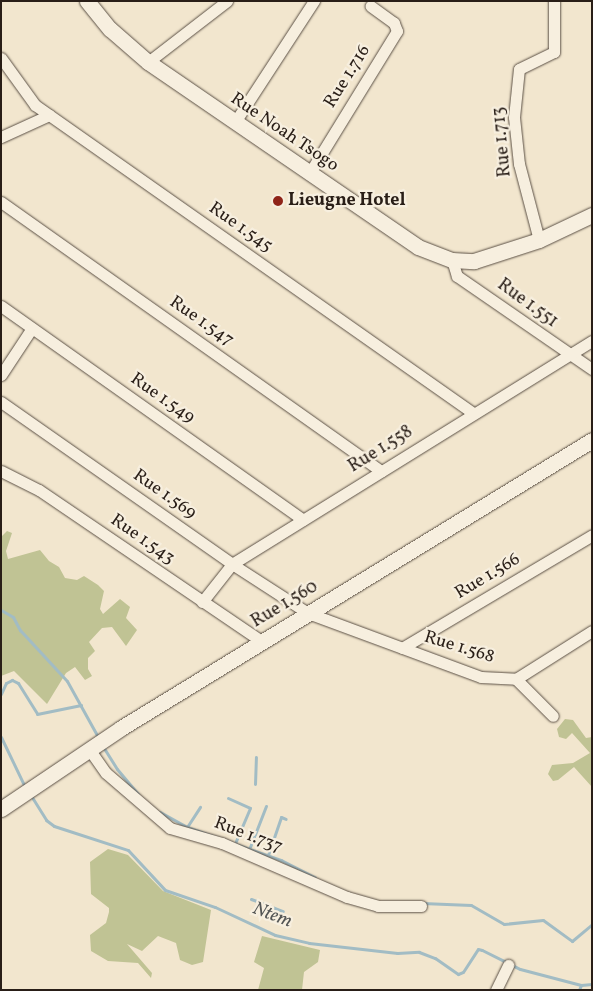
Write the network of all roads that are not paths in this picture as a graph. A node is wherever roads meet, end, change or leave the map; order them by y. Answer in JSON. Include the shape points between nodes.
{"nodes":[{"id":1,"x":227,"y":1,"type":"edge"},
{"id":2,"x":314,"y":1,"type":"edge"},
{"id":3,"x":554,"y":1,"type":"edge"},
{"id":4,"x":92,"y":3,"type":"edge"},
{"id":5,"x":371,"y":6,"type":"dead end"},
{"id":6,"x":1,"y":58,"type":"edge"},
{"id":7,"x":148,"y":62,"type":"junction"},
{"id":8,"x":49,"y":115,"type":"junction"},
{"id":9,"x":235,"y":122,"type":"junction"},
{"id":10,"x":1,"y":137,"type":"edge"},
{"id":11,"x":309,"y":174,"type":"junction"},
{"id":12,"x":1,"y":202,"type":"edge"},
{"id":13,"x":592,"y":215,"type":"edge"},
{"id":14,"x":539,"y":240,"type":"junction"},
{"id":15,"x":452,"y":260,"type":"junction"},
{"id":16,"x":1,"y":306,"type":"edge"},
{"id":17,"x":32,"y":328,"type":"junction"},
{"id":18,"x":592,"y":340,"type":"edge"},
{"id":19,"x":568,"y":355,"type":"junction"},
{"id":20,"x":592,"y":369,"type":"edge"},
{"id":21,"x":1,"y":375,"type":"edge"},
{"id":22,"x":1,"y":402,"type":"edge"},
{"id":23,"x":473,"y":413,"type":"junction"},
{"id":24,"x":592,"y":440,"type":"edge"},
{"id":25,"x":1,"y":471,"type":"edge"},
{"id":26,"x":381,"y":471,"type":"junction"},
{"id":27,"x":303,"y":520,"type":"junction"},
{"id":28,"x":592,"y":535,"type":"edge"},
{"id":29,"x":232,"y":564,"type":"junction"},
{"id":30,"x":202,"y":602,"type":"junction"},
{"id":31,"x":308,"y":613,"type":"junction"},
{"id":32,"x":592,"y":631,"type":"edge"},
{"id":33,"x":261,"y":641,"type":"junction"},
{"id":34,"x":402,"y":648,"type":"junction"},
{"id":35,"x":516,"y":678,"type":"junction"},
{"id":36,"x":553,"y":716,"type":"dead end"},
{"id":37,"x":89,"y":749,"type":"junction"},
{"id":38,"x":1,"y":809,"type":"edge"},
{"id":39,"x":421,"y":906,"type":"dead end"},
{"id":40,"x":508,"y":966,"type":"dead end"},
{"id":41,"x":496,"y":990,"type":"edge"}],
"edges":[{"from":1,"to":7,"type":"street"},
{"from":2,"to":9,"type":"street"},
{"from":3,"to":14,"type":"street","name":"Rue 1.713","via":[[554,52],[519,68],[514,117],[519,164]]},
{"from":4,"to":7,"type":"main road","name":"Rue Noah Tsogo","via":[[110,29]]},
{"from":5,"to":11,"type":"street","name":"Rue 1.716","via":[[394,23],[397,31]]},
{"from":6,"to":8,"type":"street","name":"Rue 1.545","via":[[24,93]]},
{"from":7,"to":9,"type":"main road","name":"Rue Noah Tsogo"},
{"from":8,"to":10,"type":"street"},
{"from":8,"to":23,"type":"street","name":"Rue 1.545"},
{"from":9,"to":11,"type":"main road","name":"Rue Noah Tsogo"},
{"from":11,"to":15,"type":"main road","name":"Rue Noah Tsogo","via":[[418,246]]},
{"from":12,"to":26,"type":"street","name":"Rue 1.547"},
{"from":13,"to":14,"type":"main road","name":"Rue Noah Tsogo"},
{"from":14,"to":15,"type":"main road","name":"Rue Noah Tsogo","via":[[474,261]]},
{"from":15,"to":19,"type":"street","name":"Rue 1.551","via":[[457,276]]},
{"from":16,"to":17,"type":"street","name":"Rue 1.549"},
{"from":17,"to":21,"type":"street"},
{"from":17,"to":27,"type":"street","name":"Rue 1.549"},
{"from":18,"to":19,"type":"street","name":"Rue 1.558"},
{"from":19,"to":20,"type":"street","name":"Rue 1.551"},
{"from":19,"to":23,"type":"street","name":"Rue 1.558"},
{"from":22,"to":29,"type":"street","name":"Rue 1.569"},
{"from":23,"to":26,"type":"street","name":"Rue 1.558"},
{"from":24,"to":31,"type":"main road","name":"Rue 1.560"},
{"from":25,"to":30,"type":"street","name":"Rue 1.543","via":[[39,490]]},
{"from":26,"to":27,"type":"street","name":"Rue 1.558"},
{"from":27,"to":29,"type":"street","name":"Rue 1.558"},
{"from":28,"to":34,"type":"street","name":"Rue 1.566"},
{"from":29,"to":30,"type":"street","name":"Rue 1.558"},
{"from":29,"to":31,"type":"street","name":"Rue 1.569"},
{"from":30,"to":33,"type":"street","name":"Rue 1.543"},
{"from":31,"to":33,"type":"main road","name":"Rue 1.560"},
{"from":31,"to":34,"type":"street","name":"Rue 1.568"},
{"from":32,"to":35,"type":"street"},
{"from":33,"to":37,"type":"main road","name":"Rue 1.560"},
{"from":34,"to":35,"type":"street","name":"Rue 1.568","via":[[481,677]]},
{"from":35,"to":36,"type":"street"},
{"from":37,"to":38,"type":"main road","name":"Rue 1.560"},
{"from":37,"to":39,"type":"street","name":"Rue 1.737","via":[[106,773],[170,828],[222,843],[347,897],[378,906]]},
{"from":40,"to":41,"type":"street"}]}
